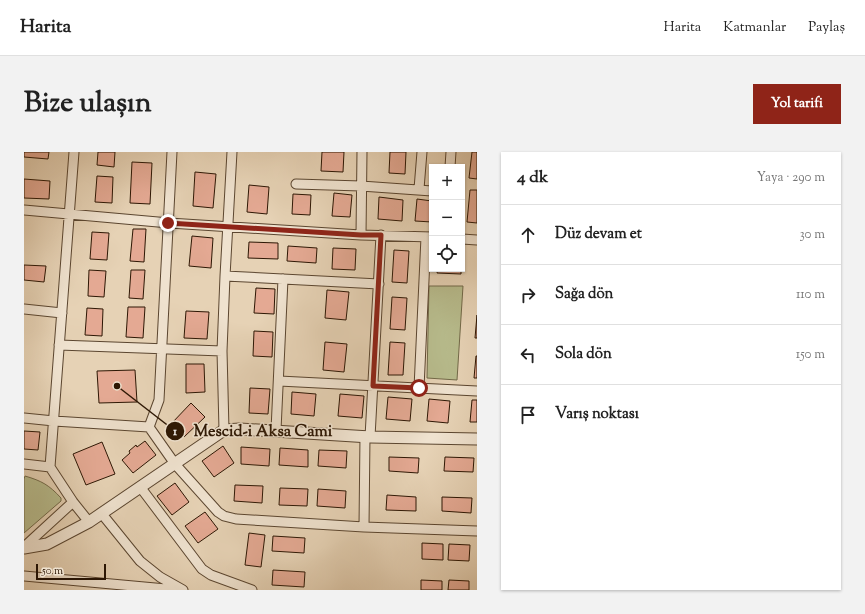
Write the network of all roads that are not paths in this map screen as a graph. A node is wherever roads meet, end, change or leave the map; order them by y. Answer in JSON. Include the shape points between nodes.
{"nodes":[{"id":1,"x":74,"y":152,"type":"edge"},
{"id":2,"x":172,"y":152,"type":"edge"},
{"id":3,"x":232,"y":152,"type":"edge"},
{"id":4,"x":362,"y":152,"type":"edge"},
{"id":5,"x":422,"y":152,"type":"edge"},
{"id":6,"x":451,"y":152,"type":"edge"},
{"id":7,"x":450,"y":164,"type":"edge"},
{"id":8,"x":296,"y":184,"type":"dead end"},
{"id":9,"x":361,"y":186,"type":"junction"},
{"id":10,"x":420,"y":189,"type":"junction"},
{"id":11,"x":429,"y":190,"type":"edge"},
{"id":12,"x":24,"y":210,"type":"edge"},
{"id":13,"x":68,"y":213,"type":"junction"},
{"id":14,"x":168,"y":223,"type":"junction"},
{"id":15,"x":228,"y":227,"type":"junction"},
{"id":16,"x":361,"y":235,"type":"junction"},
{"id":17,"x":381,"y":235,"type":"junction"},
{"id":18,"x":429,"y":237,"type":"edge"},
{"id":19,"x":465,"y":239,"type":"edge"},
{"id":20,"x":477,"y":240,"type":"edge"},
{"id":21,"x":225,"y":276,"type":"junction"},
{"id":22,"x":283,"y":280,"type":"junction"},
{"id":23,"x":379,"y":284,"type":"junction"},
{"id":24,"x":24,"y":309,"type":"edge"},
{"id":25,"x":62,"y":313,"type":"junction"},
{"id":26,"x":59,"y":345,"type":"junction"},
{"id":27,"x":162,"y":349,"type":"junction"},
{"id":28,"x":222,"y":351,"type":"junction"},
{"id":29,"x":279,"y":382,"type":"junction"},
{"id":30,"x":373,"y":386,"type":"junction"},
{"id":31,"x":419,"y":388,"type":"junction"},
{"id":32,"x":477,"y":391,"type":"edge"},
{"id":33,"x":24,"y":418,"type":"edge"},
{"id":34,"x":54,"y":421,"type":"junction"},
{"id":35,"x":149,"y":427,"type":"junction"},
{"id":36,"x":224,"y":430,"type":"junction"},
{"id":37,"x":276,"y":430,"type":"junction"},
{"id":38,"x":367,"y":436,"type":"junction"},
{"id":39,"x":477,"y":439,"type":"edge"},
{"id":40,"x":24,"y":464,"type":"edge"},
{"id":41,"x":175,"y":464,"type":"junction"},
{"id":42,"x":50,"y":467,"type":"junction"},
{"id":43,"x":141,"y":488,"type":"junction"},
{"id":44,"x":73,"y":502,"type":"junction"},
{"id":45,"x":102,"y":514,"type":"junction"},
{"id":46,"x":89,"y":522,"type":"junction"},
{"id":47,"x":364,"y":527,"type":"junction"},
{"id":48,"x":477,"y":531,"type":"edge"},
{"id":49,"x":24,"y":547,"type":"edge"},
{"id":50,"x":24,"y":576,"type":"edge"},
{"id":51,"x":177,"y":590,"type":"edge"},
{"id":52,"x":183,"y":590,"type":"edge"},
{"id":53,"x":252,"y":590,"type":"edge"}],
"edges":[{"from":1,"to":13,"type":"street"},
{"from":2,"to":14,"type":"street"},
{"from":3,"to":15,"type":"street"},
{"from":4,"to":9,"type":"street"},
{"from":5,"to":10,"type":"street"},
{"from":6,"to":7,"type":"street"},
{"from":8,"to":9,"type":"street"},
{"from":9,"to":10,"type":"street"},
{"from":9,"to":16,"type":"street"},
{"from":10,"to":11,"type":"street"},
{"from":12,"to":13,"type":"street"},
{"from":13,"to":14,"type":"street"},
{"from":13,"to":25,"type":"street"},
{"from":14,"to":15,"type":"street"},
{"from":14,"to":27,"type":"street"},
{"from":15,"to":16,"type":"street"},
{"from":15,"to":21,"type":"street"},
{"from":16,"to":17,"type":"street"},
{"from":17,"to":18,"type":"street"},
{"from":17,"to":23,"type":"street"},
{"from":18,"to":31,"type":"street"},
{"from":19,"to":20,"type":"street"},
{"from":21,"to":22,"type":"street"},
{"from":21,"to":28,"type":"street"},
{"from":22,"to":23,"type":"street"},
{"from":22,"to":29,"type":"street"},
{"from":23,"to":30,"type":"street"},
{"from":24,"to":25,"type":"street"},
{"from":25,"to":26,"type":"street"},
{"from":26,"to":27,"type":"street"},
{"from":26,"to":34,"type":"street"},
{"from":27,"to":28,"type":"street"},
{"from":27,"to":35,"type":"street","via":[[159,400]]},
{"from":28,"to":36,"type":"street"},
{"from":29,"to":30,"type":"street"},
{"from":29,"to":37,"type":"street"},
{"from":30,"to":31,"type":"street"},
{"from":30,"to":38,"type":"street"},
{"from":31,"to":32,"type":"street"},
{"from":33,"to":34,"type":"street"},
{"from":34,"to":35,"type":"street"},
{"from":34,"to":42,"type":"street"},
{"from":35,"to":41,"type":"street"},
{"from":36,"to":37,"type":"street"},
{"from":36,"to":41,"type":"street"},
{"from":37,"to":38,"type":"street"},
{"from":38,"to":39,"type":"street"},
{"from":38,"to":47,"type":"street"},
{"from":40,"to":42,"type":"street"},
{"from":41,"to":43,"type":"street"},
{"from":41,"to":47,"type":"street","via":[[224,516],[236,519]]},
{"from":42,"to":44,"type":"street"},
{"from":43,"to":45,"type":"street"},
{"from":43,"to":53,"type":"street","via":[[202,569],[211,575]]},
{"from":44,"to":46,"type":"street"},
{"from":44,"to":49,"type":"street"},
{"from":45,"to":46,"type":"street"},
{"from":45,"to":52,"type":"street","via":[[140,561],[160,577]]},
{"from":46,"to":49,"type":"street","via":[[47,544]]},
{"from":47,"to":48,"type":"street"},
{"from":50,"to":51,"type":"street"}]}
